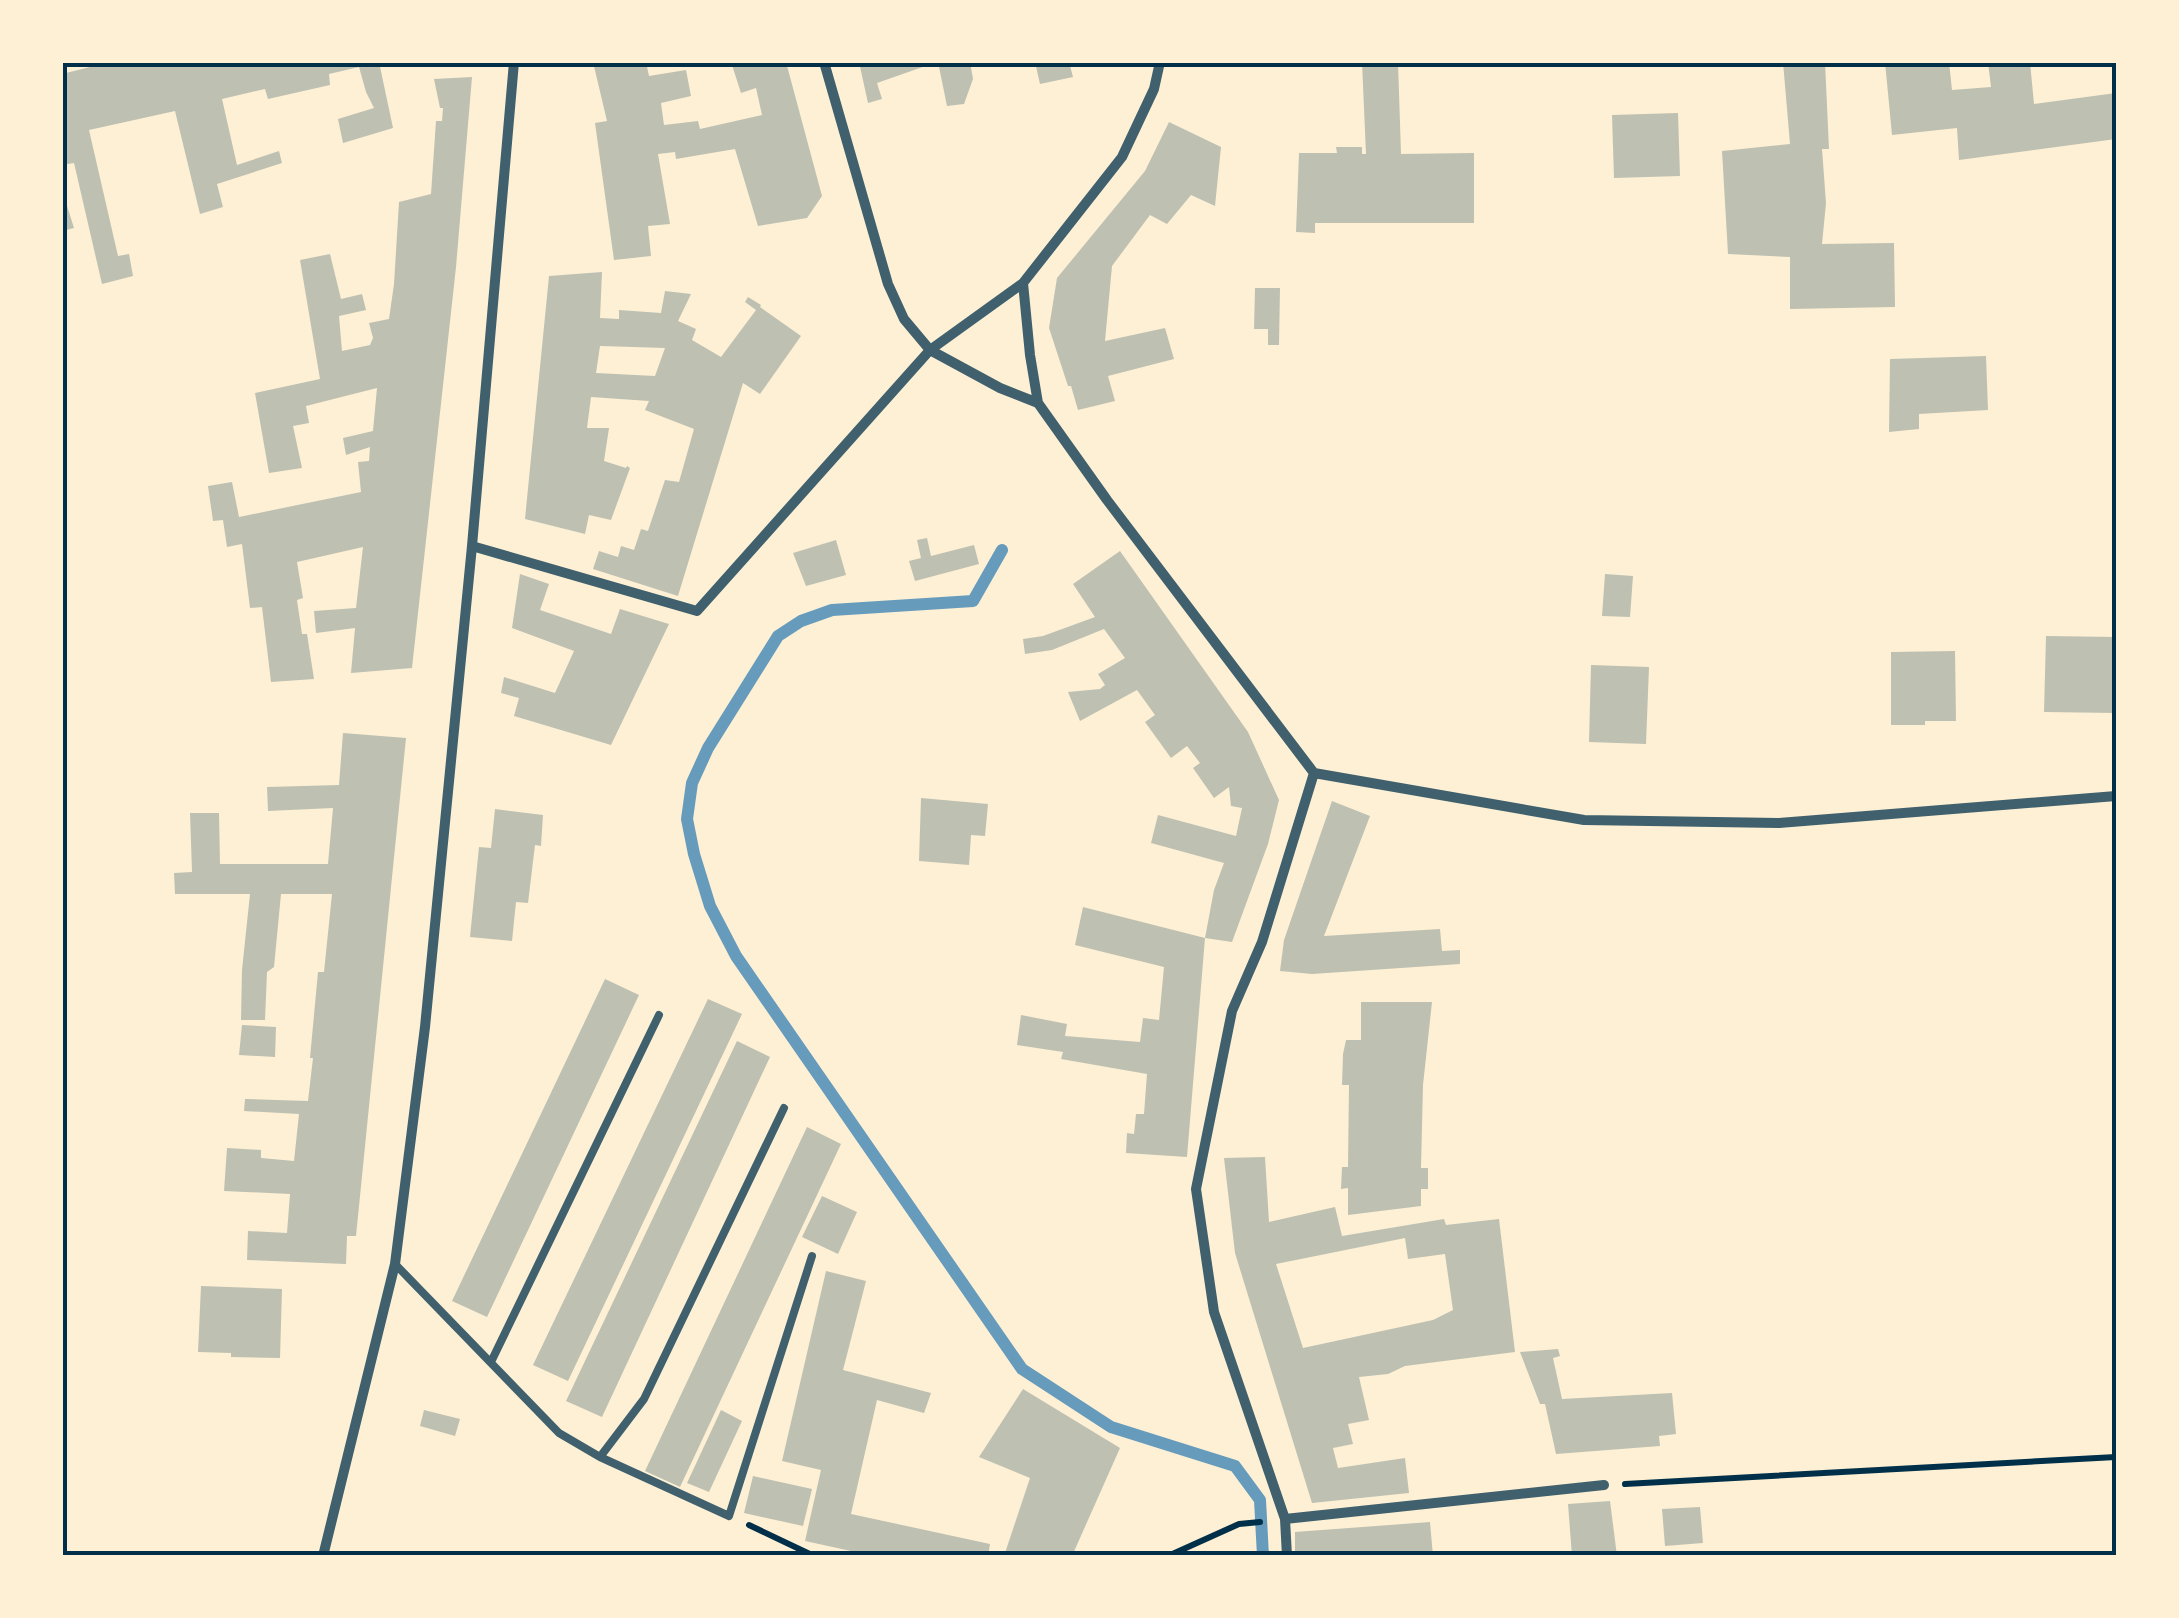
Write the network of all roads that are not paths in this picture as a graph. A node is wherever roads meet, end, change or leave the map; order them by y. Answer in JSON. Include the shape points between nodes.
{"nodes":[{"id":1,"x":514,"y":62,"type":"edge"},
{"id":2,"x":824,"y":62,"type":"edge"},
{"id":3,"x":1160,"y":62,"type":"edge"},
{"id":4,"x":1023,"y":283,"type":"junction"},
{"id":5,"x":930,"y":350,"type":"junction"},
{"id":6,"x":1038,"y":403,"type":"junction"},
{"id":7,"x":472,"y":546,"type":"junction"},
{"id":8,"x":1314,"y":774,"type":"junction"},
{"id":9,"x":2116,"y":796,"type":"edge"},
{"id":10,"x":659,"y":1015,"type":"dead end"},
{"id":11,"x":784,"y":1108,"type":"dead end"},
{"id":12,"x":812,"y":1256,"type":"dead end"},
{"id":13,"x":395,"y":1264,"type":"junction"},
{"id":14,"x":491,"y":1362,"type":"junction"},
{"id":15,"x":600,"y":1457,"type":"junction"},
{"id":16,"x":1604,"y":1485,"type":"road end"},
{"id":17,"x":1286,"y":1519,"type":"junction"},
{"id":18,"x":324,"y":1556,"type":"edge"},
{"id":19,"x":1287,"y":1556,"type":"edge"}],
"edges":[{"from":1,"to":7,"type":"street"},
{"from":2,"to":5,"type":"street","via":[[888,284],[904,319]]},
{"from":3,"to":4,"type":"street","via":[[1122,158]]},
{"from":4,"to":5,"type":"street"},
{"from":4,"to":6,"type":"street"},
{"from":5,"to":6,"type":"street"},
{"from":5,"to":7,"type":"street","via":[[697,611]]},
{"from":6,"to":8,"type":"street"},
{"from":7,"to":13,"type":"street","via":[[426,1027]]},
{"from":8,"to":9,"type":"street","via":[[1584,820],[1778,824]]},
{"from":8,"to":17,"type":"street","via":[[1262,942],[1232,1011],[1196,1189],[1214,1312]]},
{"from":10,"to":14,"type":"lane"},
{"from":11,"to":15,"type":"lane","via":[[644,1399]]},
{"from":12,"to":15,"type":"lane","via":[[729,1516]]},
{"from":13,"to":14,"type":"lane"},
{"from":13,"to":18,"type":"street"},
{"from":14,"to":15,"type":"lane","via":[[559,1433]]},
{"from":16,"to":17,"type":"street"},
{"from":17,"to":19,"type":"street"}]}
